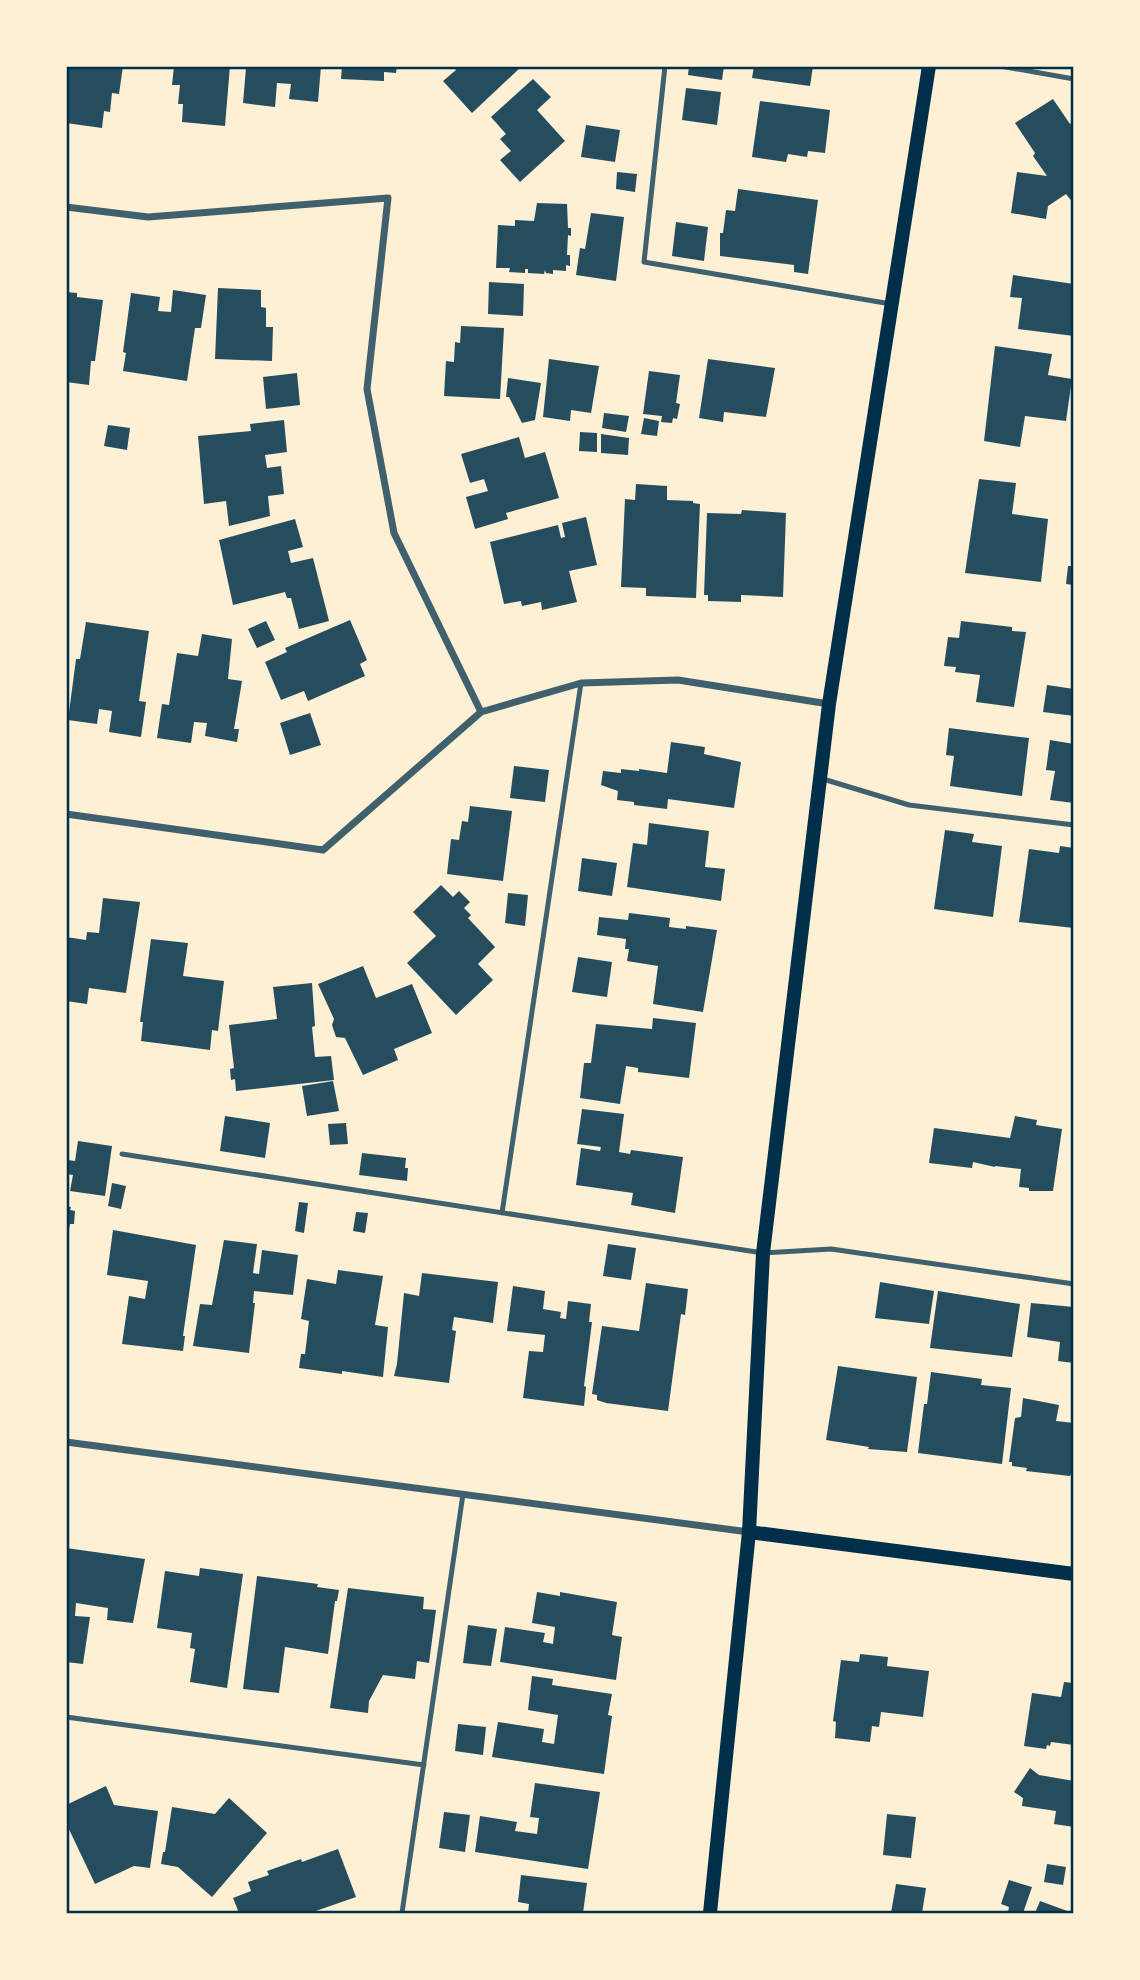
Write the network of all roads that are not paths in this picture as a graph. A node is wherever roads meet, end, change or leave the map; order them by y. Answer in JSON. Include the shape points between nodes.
{"nodes":[{"id":1,"x":665,"y":66,"type":"edge"},
{"id":2,"x":929,"y":66,"type":"edge"},
{"id":3,"x":1000,"y":66,"type":"edge"},
{"id":4,"x":1073,"y":79,"type":"edge"},
{"id":5,"x":66,"y":207,"type":"edge"},
{"id":6,"x":891,"y":304,"type":"junction"},
{"id":7,"x":581,"y":684,"type":"junction"},
{"id":8,"x":829,"y":704,"type":"junction"},
{"id":9,"x":481,"y":712,"type":"junction"},
{"id":10,"x":820,"y":778,"type":"junction"},
{"id":11,"x":66,"y":814,"type":"edge"},
{"id":12,"x":1073,"y":825,"type":"edge"},
{"id":13,"x":122,"y":1154,"type":"dead end"},
{"id":14,"x":502,"y":1213,"type":"junction"},
{"id":15,"x":763,"y":1253,"type":"junction"},
{"id":16,"x":1073,"y":1284,"type":"edge"},
{"id":17,"x":66,"y":1442,"type":"edge"},
{"id":18,"x":463,"y":1494,"type":"junction"},
{"id":19,"x":749,"y":1532,"type":"junction"},
{"id":20,"x":1073,"y":1574,"type":"edge"},
{"id":21,"x":66,"y":1717,"type":"edge"},
{"id":22,"x":424,"y":1765,"type":"junction"},
{"id":23,"x":402,"y":1913,"type":"edge"},
{"id":24,"x":710,"y":1913,"type":"edge"}],
"edges":[{"from":1,"to":6,"type":"lane","via":[[644,262]]},
{"from":2,"to":6,"type":"main road"},
{"from":3,"to":4,"type":"lane"},
{"from":5,"to":9,"type":"street","via":[[148,217],[388,198],[367,389],[394,533]]},
{"from":6,"to":8,"type":"main road"},
{"from":7,"to":8,"type":"street","via":[[678,680]]},
{"from":7,"to":9,"type":"street"},
{"from":7,"to":14,"type":"lane"},
{"from":8,"to":10,"type":"main road"},
{"from":9,"to":11,"type":"street","via":[[323,850]]},
{"from":10,"to":12,"type":"lane","via":[[909,805]]},
{"from":10,"to":15,"type":"main road"},
{"from":13,"to":14,"type":"lane"},
{"from":14,"to":15,"type":"lane"},
{"from":15,"to":16,"type":"lane","via":[[831,1249]]},
{"from":15,"to":19,"type":"main road"},
{"from":17,"to":18,"type":"street"},
{"from":18,"to":19,"type":"street"},
{"from":18,"to":22,"type":"lane"},
{"from":19,"to":20,"type":"main road"},
{"from":19,"to":24,"type":"main road"},
{"from":21,"to":22,"type":"lane"},
{"from":22,"to":23,"type":"lane"}]}
